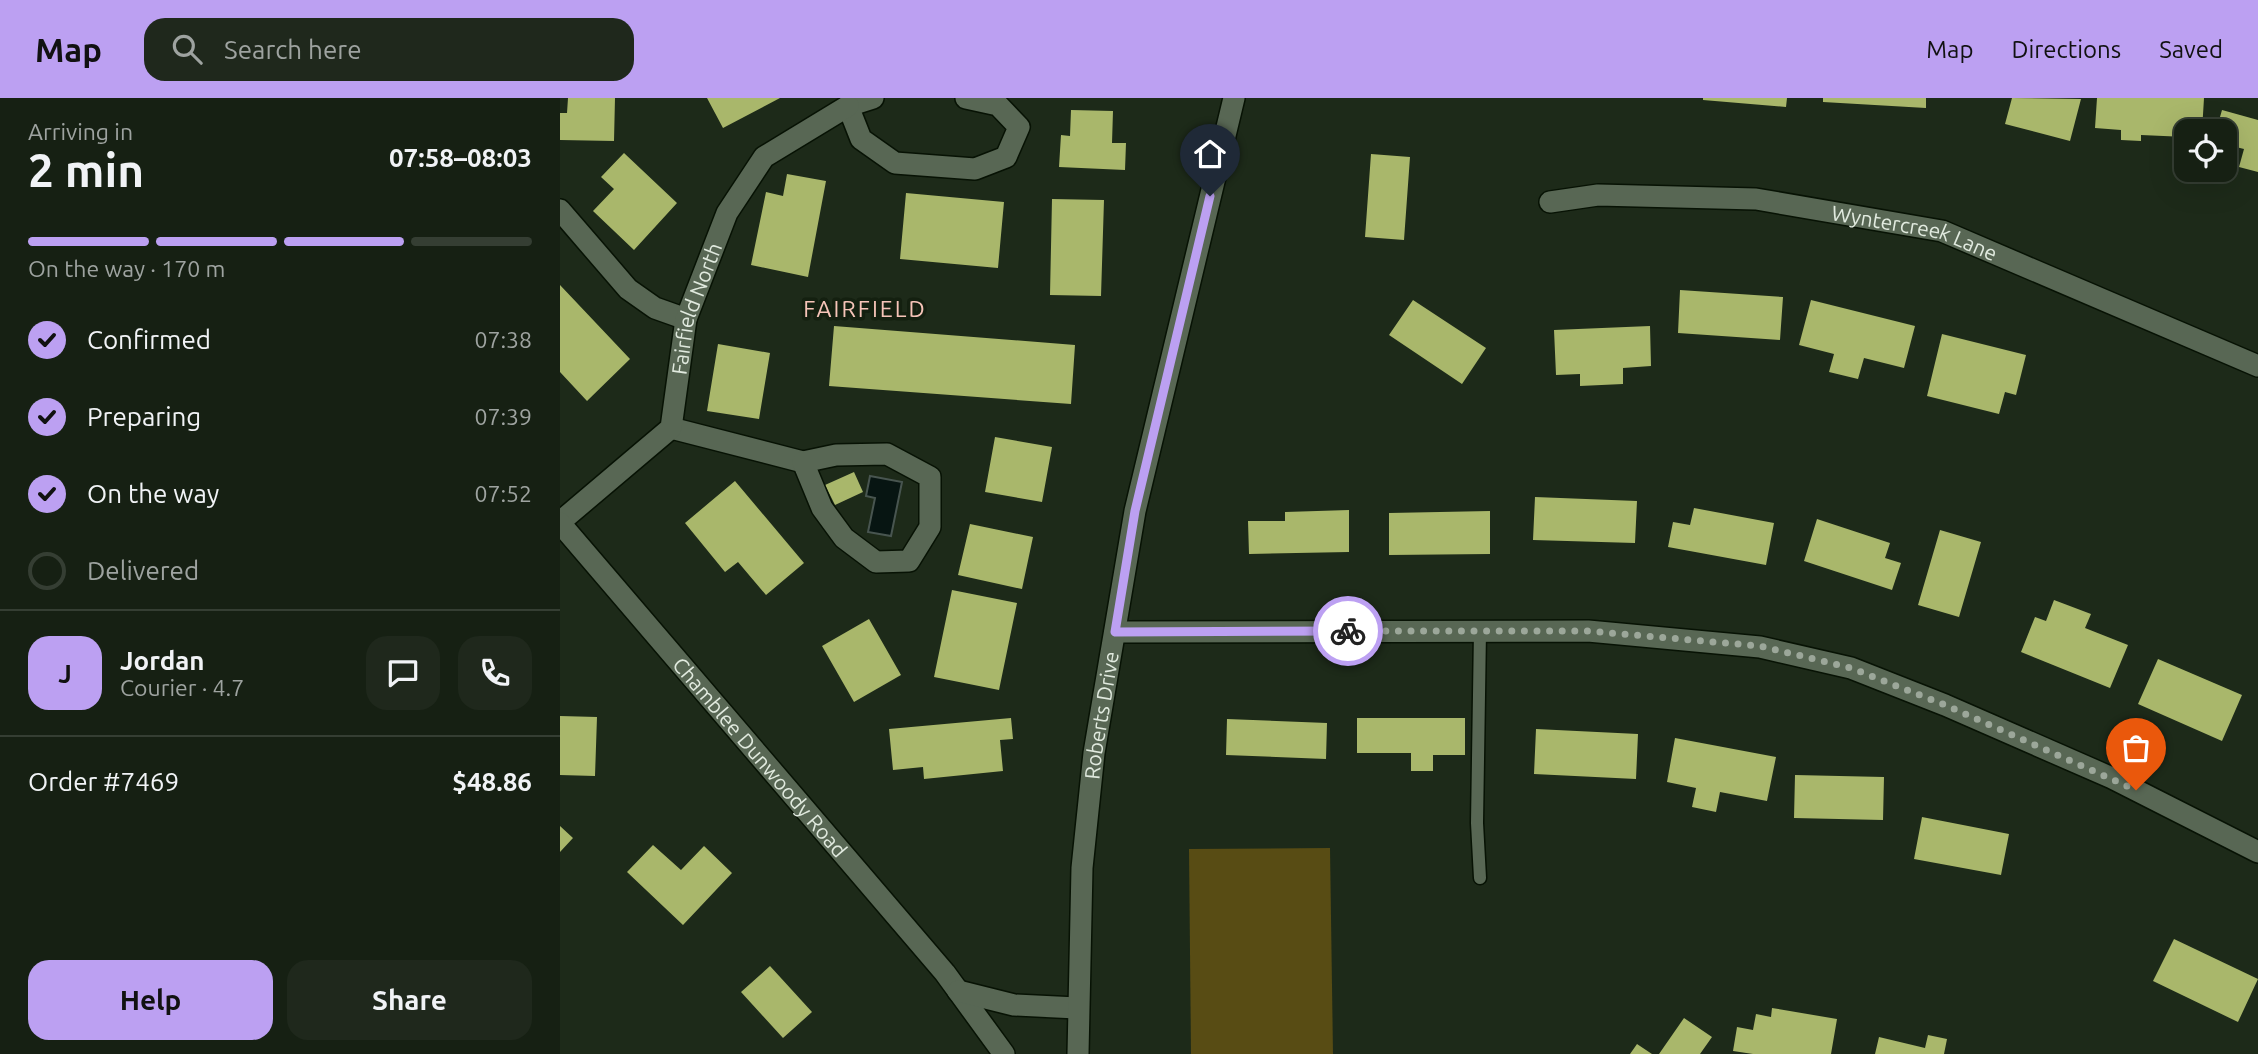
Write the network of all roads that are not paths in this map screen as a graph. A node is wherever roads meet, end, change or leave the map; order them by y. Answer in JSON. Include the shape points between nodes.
{"nodes":[{"id":1,"x":873,"y":98,"type":"edge"},
{"id":2,"x":966,"y":98,"type":"edge"},
{"id":3,"x":1234,"y":98,"type":"edge"},
{"id":4,"x":848,"y":106,"type":"junction"},
{"id":5,"x":1550,"y":202,"type":"dead end"},
{"id":6,"x":560,"y":211,"type":"edge"},
{"id":7,"x":687,"y":319,"type":"junction"},
{"id":8,"x":2258,"y":366,"type":"edge"},
{"id":9,"x":671,"y":428,"type":"junction"},
{"id":10,"x":803,"y":462,"type":"junction"},
{"id":11,"x":560,"y":523,"type":"edge"},
{"id":12,"x":1480,"y":631,"type":"junction"},
{"id":13,"x":1115,"y":632,"type":"junction"},
{"id":14,"x":2258,"y":852,"type":"edge"},
{"id":15,"x":1480,"y":877,"type":"dead end"},
{"id":16,"x":958,"y":991,"type":"junction"},
{"id":17,"x":1077,"y":1008,"type":"junction"},
{"id":18,"x":1004,"y":1054,"type":"edge"},
{"id":19,"x":1078,"y":1054,"type":"edge"}],
"edges":[{"from":1,"to":4,"type":"street","name":"Fairfield North"},
{"from":2,"to":4,"type":"street","via":[[998,106],[1019,127],[1006,157],[975,169],[895,163],[860,139]]},
{"from":3,"to":13,"type":"street","name":"Roberts Drive","via":[[1135,511]]},
{"from":4,"to":7,"type":"street","name":"Fairfield North","via":[[764,157],[727,214]]},
{"from":5,"to":8,"type":"street","name":"Wyntercreek Lane","via":[[1598,195],[1756,200],[1942,231]]},
{"from":6,"to":7,"type":"street","via":[[628,289],[655,307]]},
{"from":7,"to":9,"type":"street","name":"Fairfield North"},
{"from":9,"to":10,"type":"street"},
{"from":9,"to":11,"type":"street"},
{"from":10,"to":10,"type":"street","via":[[822,508],[844,538],[876,562],[909,561],[930,527],[930,477],[887,454],[836,455]]},
{"from":11,"to":16,"type":"street","name":"Chamblee Dunwoody Road"},
{"from":12,"to":13,"type":"street"},
{"from":12,"to":14,"type":"street","via":[[1588,631],[1760,646],[1851,668],[2112,778]]},
{"from":12,"to":15,"type":"lane"},
{"from":13,"to":17,"type":"street","name":"Roberts Drive","via":[[1094,753],[1082,869]]},
{"from":16,"to":17,"type":"street","via":[[1014,1005]]},
{"from":16,"to":18,"type":"street","name":"Chamblee Dunwoody Road"},
{"from":17,"to":19,"type":"street","name":"Roberts Drive"}]}
